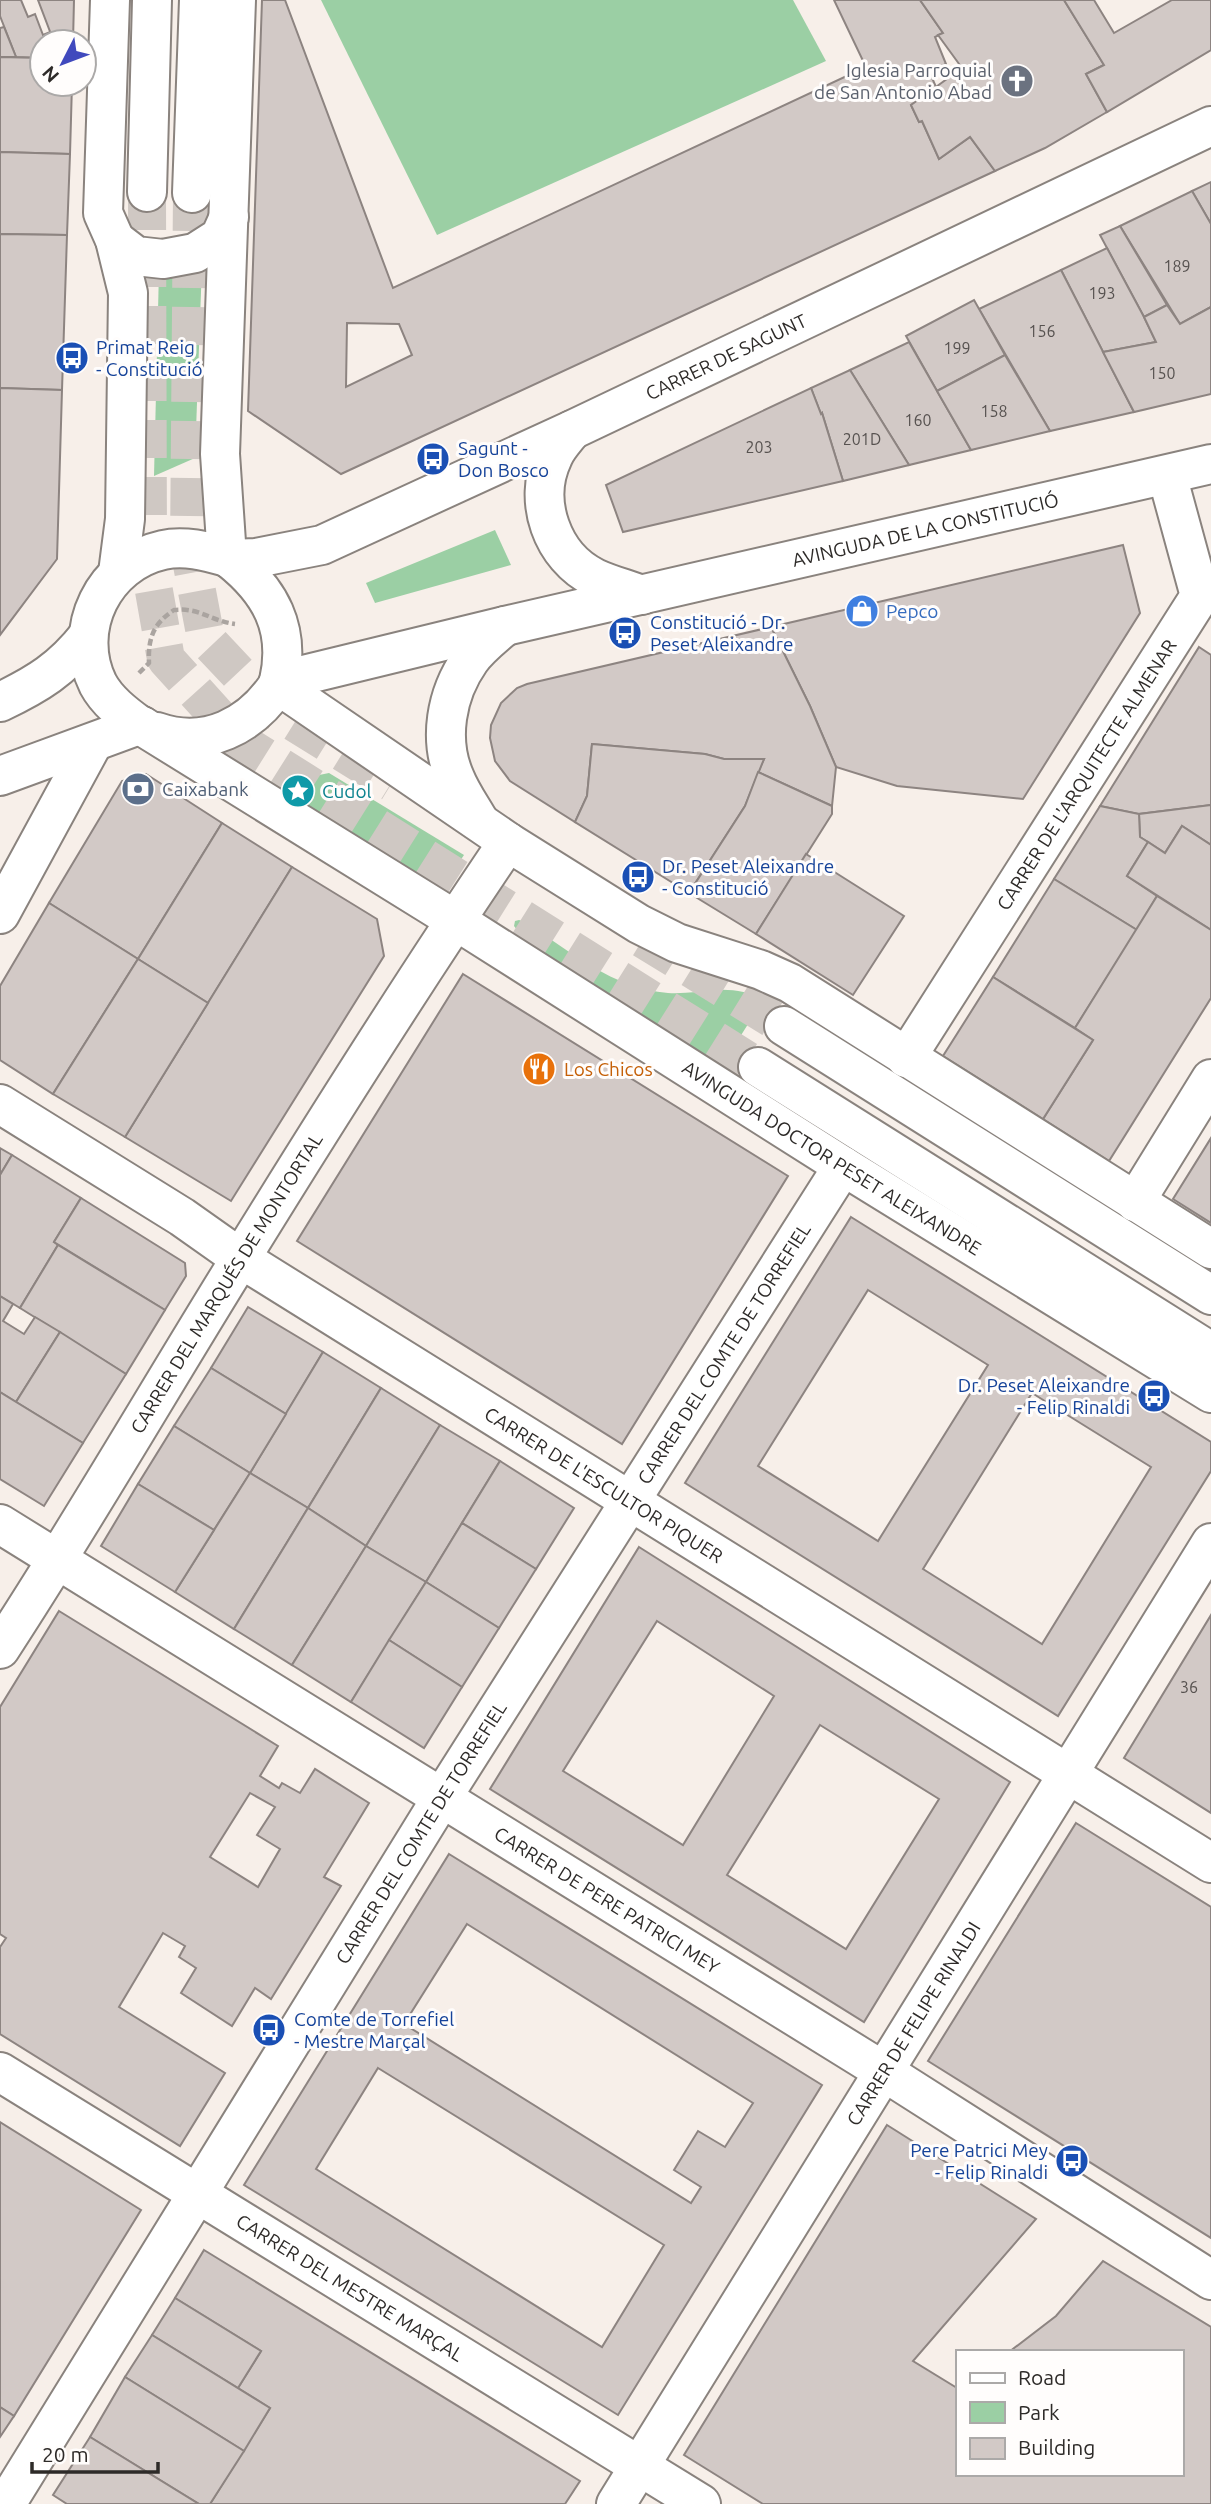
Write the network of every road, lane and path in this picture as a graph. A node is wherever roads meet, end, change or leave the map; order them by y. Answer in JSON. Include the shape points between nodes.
{"nodes":[{"id":1,"x":110,"y":0,"type":"edge"},
{"id":2,"x":152,"y":0,"type":"edge"},
{"id":3,"x":198,"y":0,"type":"edge"},
{"id":4,"x":236,"y":0,"type":"edge"},
{"id":5,"x":1211,"y":126,"type":"edge"},
{"id":6,"x":147,"y":192,"type":"tunnel mouth"},
{"id":7,"x":192,"y":193,"type":"tunnel mouth"},
{"id":8,"x":229,"y":217,"type":"junction"},
{"id":9,"x":115,"y":240,"type":"junction"},
{"id":10,"x":572,"y":430,"type":"junction"},
{"id":11,"x":1211,"y":464,"type":"edge"},
{"id":12,"x":1167,"y":475,"type":"junction"},
{"id":13,"x":228,"y":558,"type":"junction"},
{"id":14,"x":118,"y":573,"type":"junction"},
{"id":15,"x":642,"y":595,"type":"junction"},
{"id":16,"x":1206,"y":600,"type":"edge"},
{"id":17,"x":226,"y":623,"type":"dead end"},
{"id":18,"x":505,"y":626,"type":"junction"},
{"id":19,"x":88,"y":636,"type":"junction"},
{"id":20,"x":149,"y":663,"type":"dead end"},
{"id":21,"x":279,"y":683,"type":"junction"},
{"id":22,"x":0,"y":702,"type":"edge"},
{"id":23,"x":141,"y":726,"type":"junction"},
{"id":24,"x":93,"y":743,"type":"junction"},
{"id":25,"x":0,"y":776,"type":"edge"},
{"id":26,"x":494,"y":831,"type":"junction"},
{"id":27,"x":0,"y":914,"type":"edge"},
{"id":28,"x":455,"y":920,"type":"junction"},
{"id":29,"x":784,"y":1026,"type":"tunnel mouth"},
{"id":30,"x":906,"y":1058,"type":"junction"},
{"id":31,"x":758,"y":1067,"type":"tunnel mouth"},
{"id":32,"x":1211,"y":1079,"type":"edge"},
{"id":33,"x":0,"y":1104,"type":"edge"},
{"id":34,"x":843,"y":1166,"type":"junction"},
{"id":35,"x":1135,"y":1202,"type":"junction"},
{"id":36,"x":1211,"y":1249,"type":"edge"},
{"id":37,"x":240,"y":1258,"type":"junction"},
{"id":38,"x":1211,"y":1295,"type":"edge"},
{"id":39,"x":1211,"y":1352,"type":"edge"},
{"id":40,"x":1211,"y":1393,"type":"edge"},
{"id":41,"x":629,"y":1501,"type":"junction"},
{"id":42,"x":0,"y":1524,"type":"edge"},
{"id":43,"x":1211,"y":1543,"type":"edge"},
{"id":44,"x":57,"y":1560,"type":"junction"},
{"id":45,"x":0,"y":1649,"type":"edge"},
{"id":46,"x":1068,"y":1774,"type":"junction"},
{"id":47,"x":442,"y":1799,"type":"junction"},
{"id":48,"x":1211,"y":1863,"type":"edge"},
{"id":49,"x":883,"y":2071,"type":"junction"},
{"id":50,"x":0,"y":2072,"type":"edge"},
{"id":51,"x":198,"y":2195,"type":"junction"},
{"id":52,"x":1211,"y":2280,"type":"edge"},
{"id":53,"x":639,"y":2466,"type":"junction"},
{"id":54,"x":6,"y":2504,"type":"edge"},
{"id":55,"x":616,"y":2504,"type":"edge"},
{"id":56,"x":701,"y":2504,"type":"edge"}],
"edges":[{"from":1,"to":9,"type":"street","via":[[103,213]]},
{"from":2,"to":6,"type":"street"},
{"from":3,"to":7,"type":"street"},
{"from":4,"to":8,"type":"street"},
{"from":5,"to":10,"type":"street","name":"CARRER DE SAGUNT"},
{"from":8,"to":9,"type":"street","via":[[220,237],[195,253],[163,259],[136,256]]},
{"from":8,"to":13,"type":"street","via":[[220,454]]},
{"from":9,"to":14,"type":"street","via":[[128,293],[125,519]]},
{"from":10,"to":13,"type":"street","name":"CARRER DE SAGUNT","via":[[322,545]]},
{"from":10,"to":15,"type":"street","via":[[552,457],[545,488],[552,536],[578,567]]},
{"from":11,"to":12,"type":"street","name":"AVINGUDA DE LA CONSTITUCIÓ"},
{"from":12,"to":15,"type":"street","name":"AVINGUDA DE LA CONSTITUCIÓ"},
{"from":12,"to":16,"type":"street","name":"CARRER DE L'ARQUITECTE ALMENAR"},
{"from":13,"to":14,"type":"street","via":[[181,548],[163,550],[137,559]]},
{"from":13,"to":21,"type":"street","via":[[265,593],[274,613],[283,645]]},
{"from":14,"to":19,"type":"street","via":[[97,602]]},
{"from":15,"to":18,"type":"street","name":"AVINGUDA DE LA CONSTITUCIÓ"},
{"from":16,"to":30,"type":"street","name":"CARRER DE L'ARQUITECTE ALMENAR"},
{"from":17,"to":20,"type":"path","via":[[197,610],[174,610],[155,625],[148,646]]},
{"from":18,"to":21,"type":"street","name":"AVINGUDA DE LA CONSTITUCIÓ"},
{"from":18,"to":26,"type":"street","via":[[471,659],[446,717],[445,748],[455,778]]},
{"from":19,"to":22,"type":"street","via":[[56,671]]},
{"from":19,"to":23,"type":"street","via":[[99,685],[120,711]]},
{"from":21,"to":23,"type":"street","via":[[248,719],[220,734],[190,739]]},
{"from":21,"to":26,"type":"street"},
{"from":23,"to":24,"type":"street"},
{"from":23,"to":28,"type":"street","name":"AVINGUDA DOCTOR PESET ALEIXANDRE"},
{"from":24,"to":25,"type":"street"},
{"from":24,"to":27,"type":"street"},
{"from":26,"to":28,"type":"street"},
{"from":26,"to":30,"type":"street","via":[[639,924],[677,943],[790,983]]},
{"from":28,"to":34,"type":"street","name":"AVINGUDA DOCTOR PESET ALEIXANDRE"},
{"from":28,"to":37,"type":"street","name":"CARRER DEL MARQUÉS DE MONTORTAL"},
{"from":29,"to":38,"type":"street"},
{"from":30,"to":35,"type":"street"},
{"from":31,"to":39,"type":"street","name":"AVINGUDA DOCTOR PESET ALEIXANDRE"},
{"from":32,"to":35,"type":"street"},
{"from":33,"to":37,"type":"street","name":"CARRER DE L'ESCULTOR PIQUER"},
{"from":34,"to":40,"type":"street","name":"AVINGUDA DOCTOR PESET ALEIXANDRE"},
{"from":34,"to":41,"type":"street","name":"CARRER DEL COMTE DE TORREFIEL"},
{"from":35,"to":36,"type":"street"},
{"from":37,"to":41,"type":"street","name":"CARRER DE L'ESCULTOR PIQUER"},
{"from":37,"to":44,"type":"street","name":"CARRER DEL MARQUÉS DE MONTORTAL"},
{"from":41,"to":46,"type":"street","name":"CARRER DE L'ESCULTOR PIQUER"},
{"from":41,"to":47,"type":"street","name":"CARRER DEL COMTE DE TORREFIEL"},
{"from":42,"to":44,"type":"street","name":"CARRER DE PERE PATRICI MEY"},
{"from":43,"to":46,"type":"street","name":"CARRER DE FELIPE RINALDI"},
{"from":44,"to":45,"type":"street","name":"CARRER DEL MARQUÉS DE MONTORTAL"},
{"from":44,"to":47,"type":"street","name":"CARRER DE PERE PATRICI MEY"},
{"from":46,"to":48,"type":"street","name":"CARRER DE L'ESCULTOR PIQUER"},
{"from":46,"to":49,"type":"street","name":"CARRER DE FELIPE RINALDI"},
{"from":47,"to":49,"type":"street","name":"CARRER DE PERE PATRICI MEY"},
{"from":47,"to":51,"type":"street","name":"CARRER DEL COMTE DE TORREFIEL"},
{"from":49,"to":52,"type":"street","name":"CARRER DE PERE PATRICI MEY"},
{"from":49,"to":53,"type":"street","name":"CARRER DE FELIPE RINALDI"},
{"from":50,"to":51,"type":"street","name":"CARRER DEL MESTRE MARÇAL"},
{"from":51,"to":53,"type":"street","name":"CARRER DEL MESTRE MARÇAL"},
{"from":51,"to":54,"type":"street","name":"CARRER DEL COMTE DE TORREFIEL"},
{"from":53,"to":55,"type":"street","name":"CARRER DE FELIPE RINALDI"},
{"from":53,"to":56,"type":"street","name":"CARRER DEL MESTRE MARÇAL"}]}
